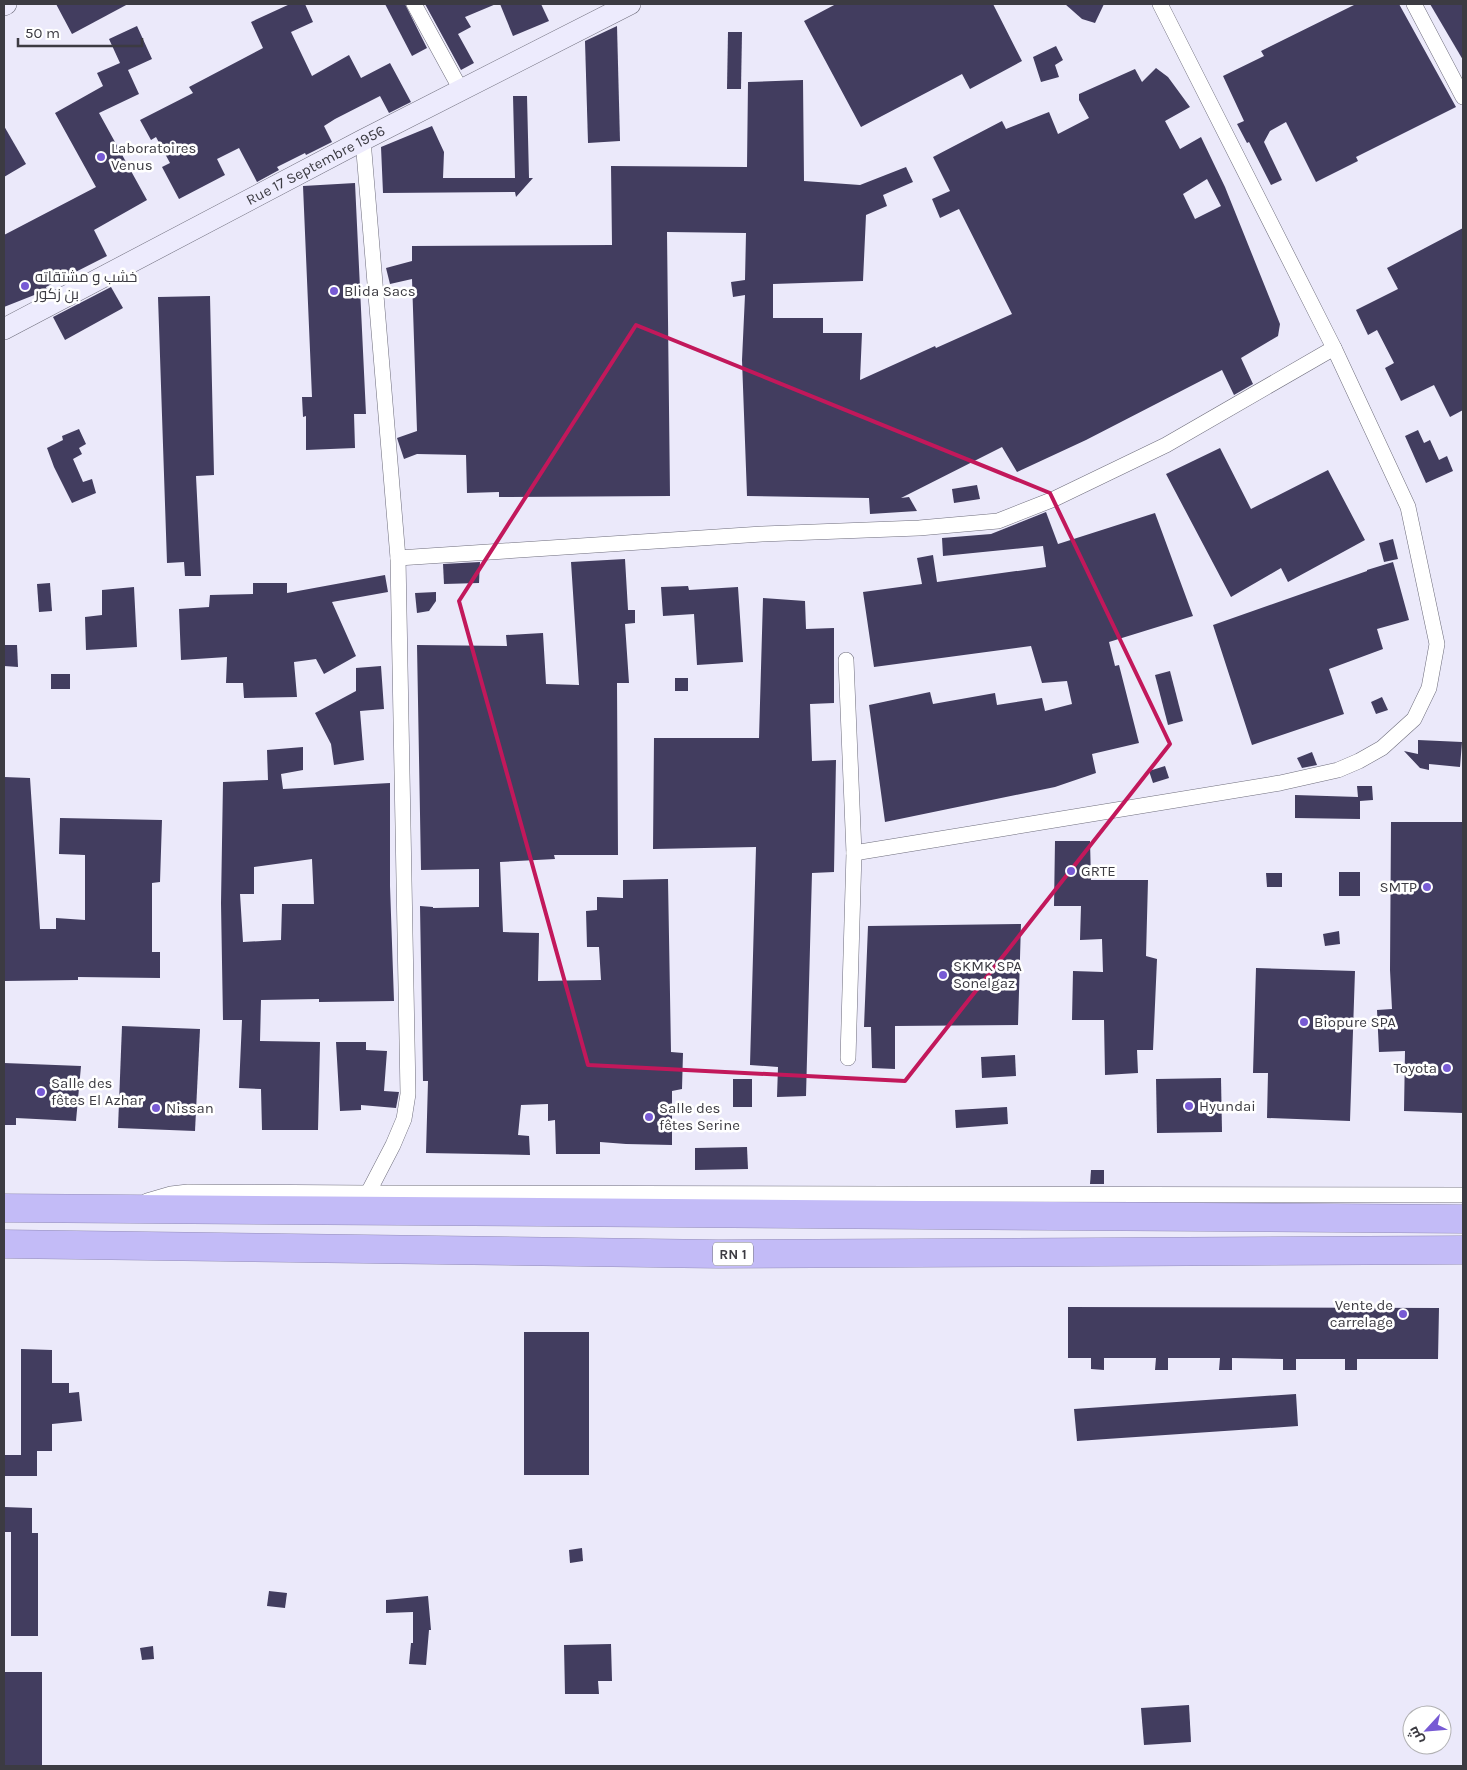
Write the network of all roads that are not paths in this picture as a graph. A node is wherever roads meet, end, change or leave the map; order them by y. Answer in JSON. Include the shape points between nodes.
{"nodes":[{"id":1,"x":414,"y":4,"type":"edge"},
{"id":2,"x":630,"y":4,"type":"edge"},
{"id":3,"x":1160,"y":4,"type":"edge"},
{"id":4,"x":1414,"y":4,"type":"edge"},
{"id":5,"x":461,"y":90,"type":"junction"},
{"id":6,"x":1463,"y":97,"type":"edge"},
{"id":7,"x":363,"y":140,"type":"junction"},
{"id":8,"x":4,"y":329,"type":"edge"},
{"id":9,"x":1334,"y":348,"type":"junction"},
{"id":10,"x":398,"y":558,"type":"junction"},
{"id":11,"x":846,"y":660,"type":"dead end"},
{"id":12,"x":854,"y":853,"type":"junction"},
{"id":13,"x":848,"y":1058,"type":"dead end"},
{"id":14,"x":368,"y":1193,"type":"junction"},
{"id":15,"x":1463,"y":1195,"type":"edge"},
{"id":16,"x":4,"y":1208,"type":"edge"},
{"id":17,"x":119,"y":1209,"type":"junction"},
{"id":18,"x":1463,"y":1219,"type":"edge"},
{"id":19,"x":4,"y":1244,"type":"edge"},
{"id":20,"x":1463,"y":1250,"type":"edge"}],
"edges":[{"from":1,"to":5,"type":"street"},
{"from":2,"to":5,"type":"main road","name":"Rue 17 Septembre 1956"},
{"from":3,"to":9,"type":"street"},
{"from":4,"to":6,"type":"street"},
{"from":5,"to":7,"type":"main road","name":"Rue 17 Septembre 1956"},
{"from":7,"to":8,"type":"main road","name":"Rue 17 Septembre 1956"},
{"from":7,"to":10,"type":"street"},
{"from":9,"to":10,"type":"street","via":[[1166,444],[1054,499],[998,521]]},
{"from":9,"to":12,"type":"street","via":[[1410,516],[1437,644],[1429,688],[1414,719],[1382,748],[1359,761],[1338,770],[1280,784]]},
{"from":10,"to":14,"type":"street","via":[[408,1094],[404,1119],[394,1145]]},
{"from":11,"to":12,"type":"street"},
{"from":12,"to":13,"type":"street"},
{"from":14,"to":15,"type":"street"},
{"from":14,"to":17,"type":"street","via":[[188,1192]]},
{"from":16,"to":17,"type":"highway"},
{"from":17,"to":18,"type":"highway"},
{"from":19,"to":20,"type":"highway","number":"RN 1","via":[[718,1254]]}]}
